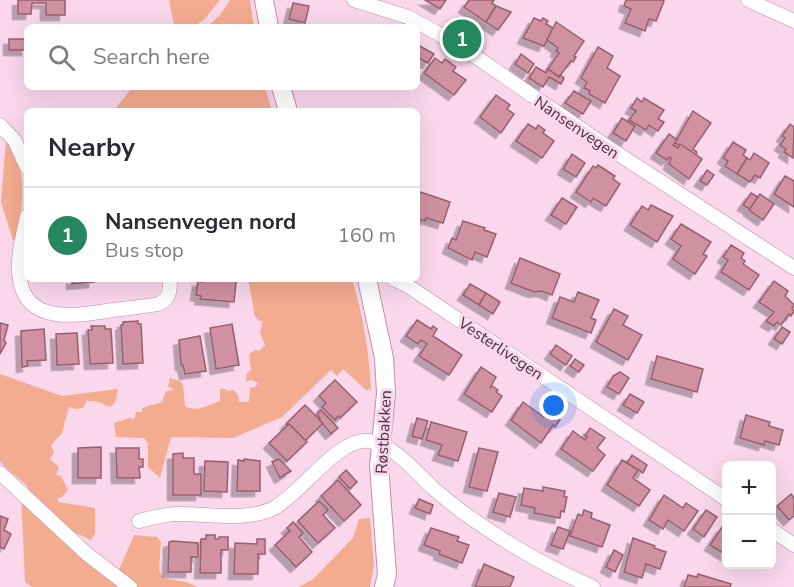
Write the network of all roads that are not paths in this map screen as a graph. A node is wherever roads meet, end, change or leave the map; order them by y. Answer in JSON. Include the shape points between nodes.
{"nodes":[{"id":1,"x":264,"y":0,"type":"edge"},
{"id":2,"x":354,"y":0,"type":"edge"},
{"id":3,"x":748,"y":0,"type":"edge"},
{"id":4,"x":794,"y":21,"type":"edge"},
{"id":5,"x":268,"y":24,"type":"edge"},
{"id":6,"x":282,"y":90,"type":"edge"},
{"id":7,"x":287,"y":108,"type":"edge"},
{"id":8,"x":0,"y":125,"type":"edge"},
{"id":9,"x":24,"y":161,"type":"edge"},
{"id":10,"x":24,"y":232,"type":"edge"},
{"id":11,"x":794,"y":268,"type":"edge"},
{"id":12,"x":170,"y":282,"type":"edge"},
{"id":13,"x":368,"y":282,"type":"edge"},
{"id":14,"x":400,"y":282,"type":"edge"},
{"id":15,"x":380,"y":444,"type":"junction"},
{"id":16,"x":0,"y":472,"type":"edge"},
{"id":17,"x":722,"y":496,"type":"edge"},
{"id":18,"x":139,"y":521,"type":"dead end"},
{"id":19,"x":776,"y":533,"type":"edge"},
{"id":20,"x":794,"y":545,"type":"edge"},
{"id":21,"x":130,"y":587,"type":"edge"},
{"id":22,"x":384,"y":587,"type":"edge"},
{"id":23,"x":593,"y":587,"type":"edge"}],
"edges":[{"from":1,"to":5,"type":"street"},
{"from":2,"to":11,"type":"street","name":"Nansenvegen","via":[[408,17],[456,44]]},
{"from":3,"to":4,"type":"street"},
{"from":6,"to":7,"type":"street"},
{"from":8,"to":9,"type":"street","via":[[15,141]]},
{"from":10,"to":12,"type":"street","via":[[20,281],[28,299],[43,309],[77,316],[159,304],[167,299]]},
{"from":13,"to":15,"type":"street","name":"Røstbakken","via":[[384,358],[386,402]]},
{"from":14,"to":17,"type":"street","name":"Vesterlivegen"},
{"from":15,"to":18,"type":"street","via":[[368,441],[350,445],[289,498],[265,512],[171,515]]},
{"from":15,"to":22,"type":"street","name":"Røstbakken","via":[[387,574]]},
{"from":15,"to":23,"type":"street","via":[[490,531]]},
{"from":16,"to":21,"type":"street","via":[[87,554]]},
{"from":19,"to":20,"type":"street"}]}
